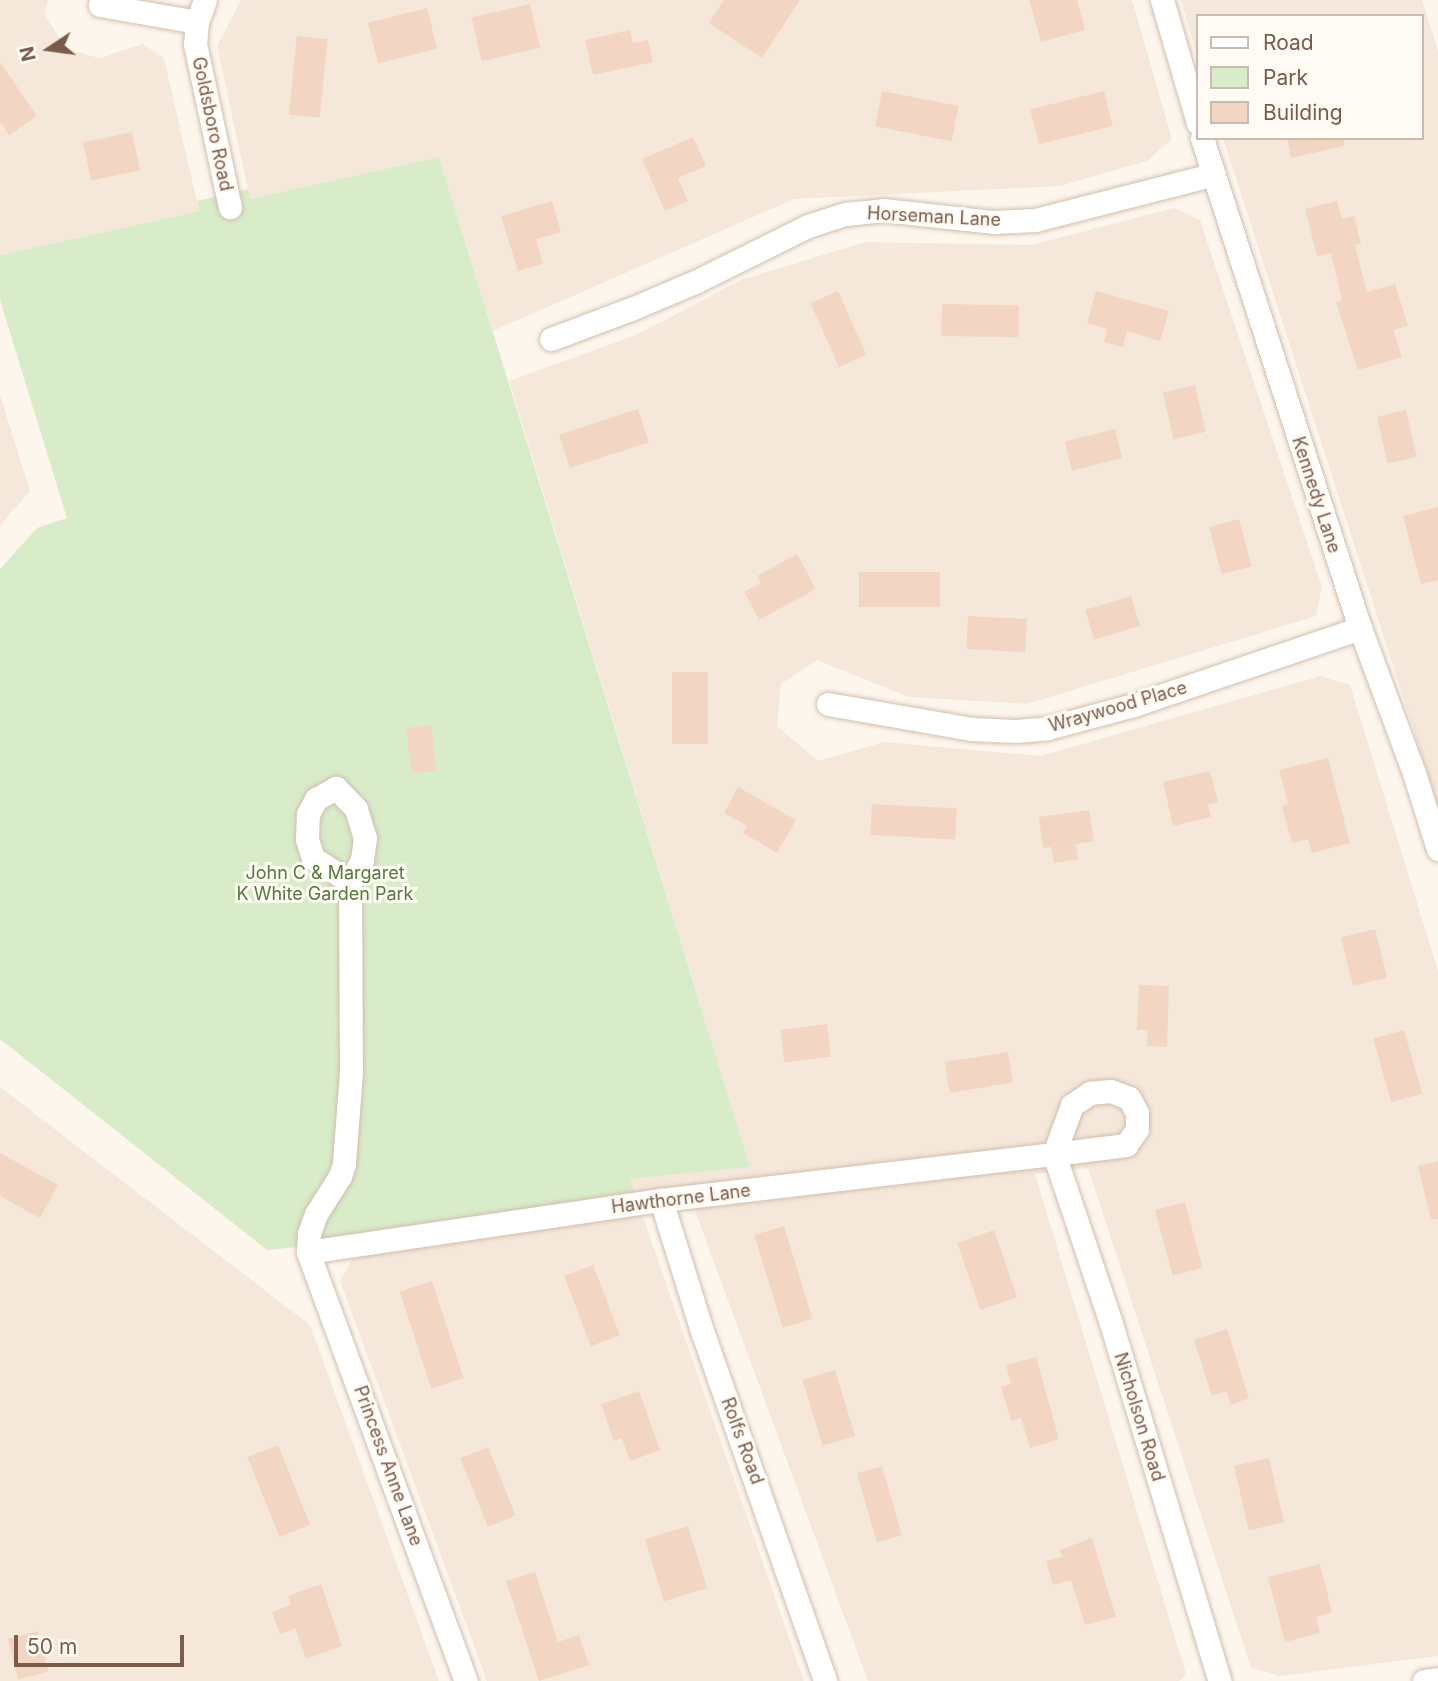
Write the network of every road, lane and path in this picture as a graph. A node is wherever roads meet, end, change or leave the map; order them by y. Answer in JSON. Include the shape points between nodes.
{"nodes":[{"id":1,"x":205,"y":0,"type":"edge"},
{"id":2,"x":1162,"y":0,"type":"edge"},
{"id":3,"x":100,"y":5,"type":"dead end"},
{"id":4,"x":197,"y":22,"type":"junction"},
{"id":5,"x":1196,"y":116,"type":"edge"},
{"id":6,"x":1203,"y":140,"type":"edge"},
{"id":7,"x":1212,"y":175,"type":"junction"},
{"id":8,"x":230,"y":207,"type":"dead end"},
{"id":9,"x":551,"y":339,"type":"dead end"},
{"id":10,"x":1360,"y":628,"type":"junction"},
{"id":11,"x":828,"y":704,"type":"dead end"},
{"id":12,"x":1438,"y":849,"type":"edge"},
{"id":13,"x":350,"y":882,"type":"dead end"},
{"id":14,"x":1054,"y":1154,"type":"joint"},
{"id":15,"x":661,"y":1200,"type":"junction"},
{"id":16,"x":308,"y":1252,"type":"junction"},
{"id":17,"x":1438,"y":1679,"type":"edge"},
{"id":18,"x":466,"y":1681,"type":"edge"},
{"id":19,"x":825,"y":1681,"type":"edge"},
{"id":20,"x":1220,"y":1681,"type":"edge"},
{"id":21,"x":1424,"y":1681,"type":"edge"}],
"edges":[{"from":1,"to":4,"type":"street","name":"Goldsboro Road"},
{"from":2,"to":5,"type":"street"},
{"from":3,"to":4,"type":"street"},
{"from":4,"to":8,"type":"street","name":"Goldsboro Road","via":[[195,44]]},
{"from":6,"to":7,"type":"street","name":"Kennedy Lane"},
{"from":7,"to":9,"type":"street","name":"Horseman Lane","via":[[1035,220],[994,222],[883,210],[846,214],[808,226],[695,282]]},
{"from":7,"to":10,"type":"street","name":"Kennedy Lane"},
{"from":10,"to":11,"type":"street","name":"Wraywood Place","via":[[1134,705],[1048,728],[971,729]]},
{"from":10,"to":12,"type":"street","name":"Kennedy Lane","via":[[1415,773]]},
{"from":13,"to":16,"type":"street","via":[[351,1072],[344,1164],[316,1214]]},
{"from":14,"to":15,"type":"street","name":"Hawthorne Lane"},
{"from":14,"to":20,"type":"street","name":"Nicholson Road","via":[[1110,1320]]},
{"from":15,"to":16,"type":"street","name":"Hawthorne Lane"},
{"from":15,"to":19,"type":"street","name":"Rolfs Road"},
{"from":16,"to":18,"type":"street","name":"Princess Anne Lane"},
{"from":17,"to":21,"type":"street"}]}
